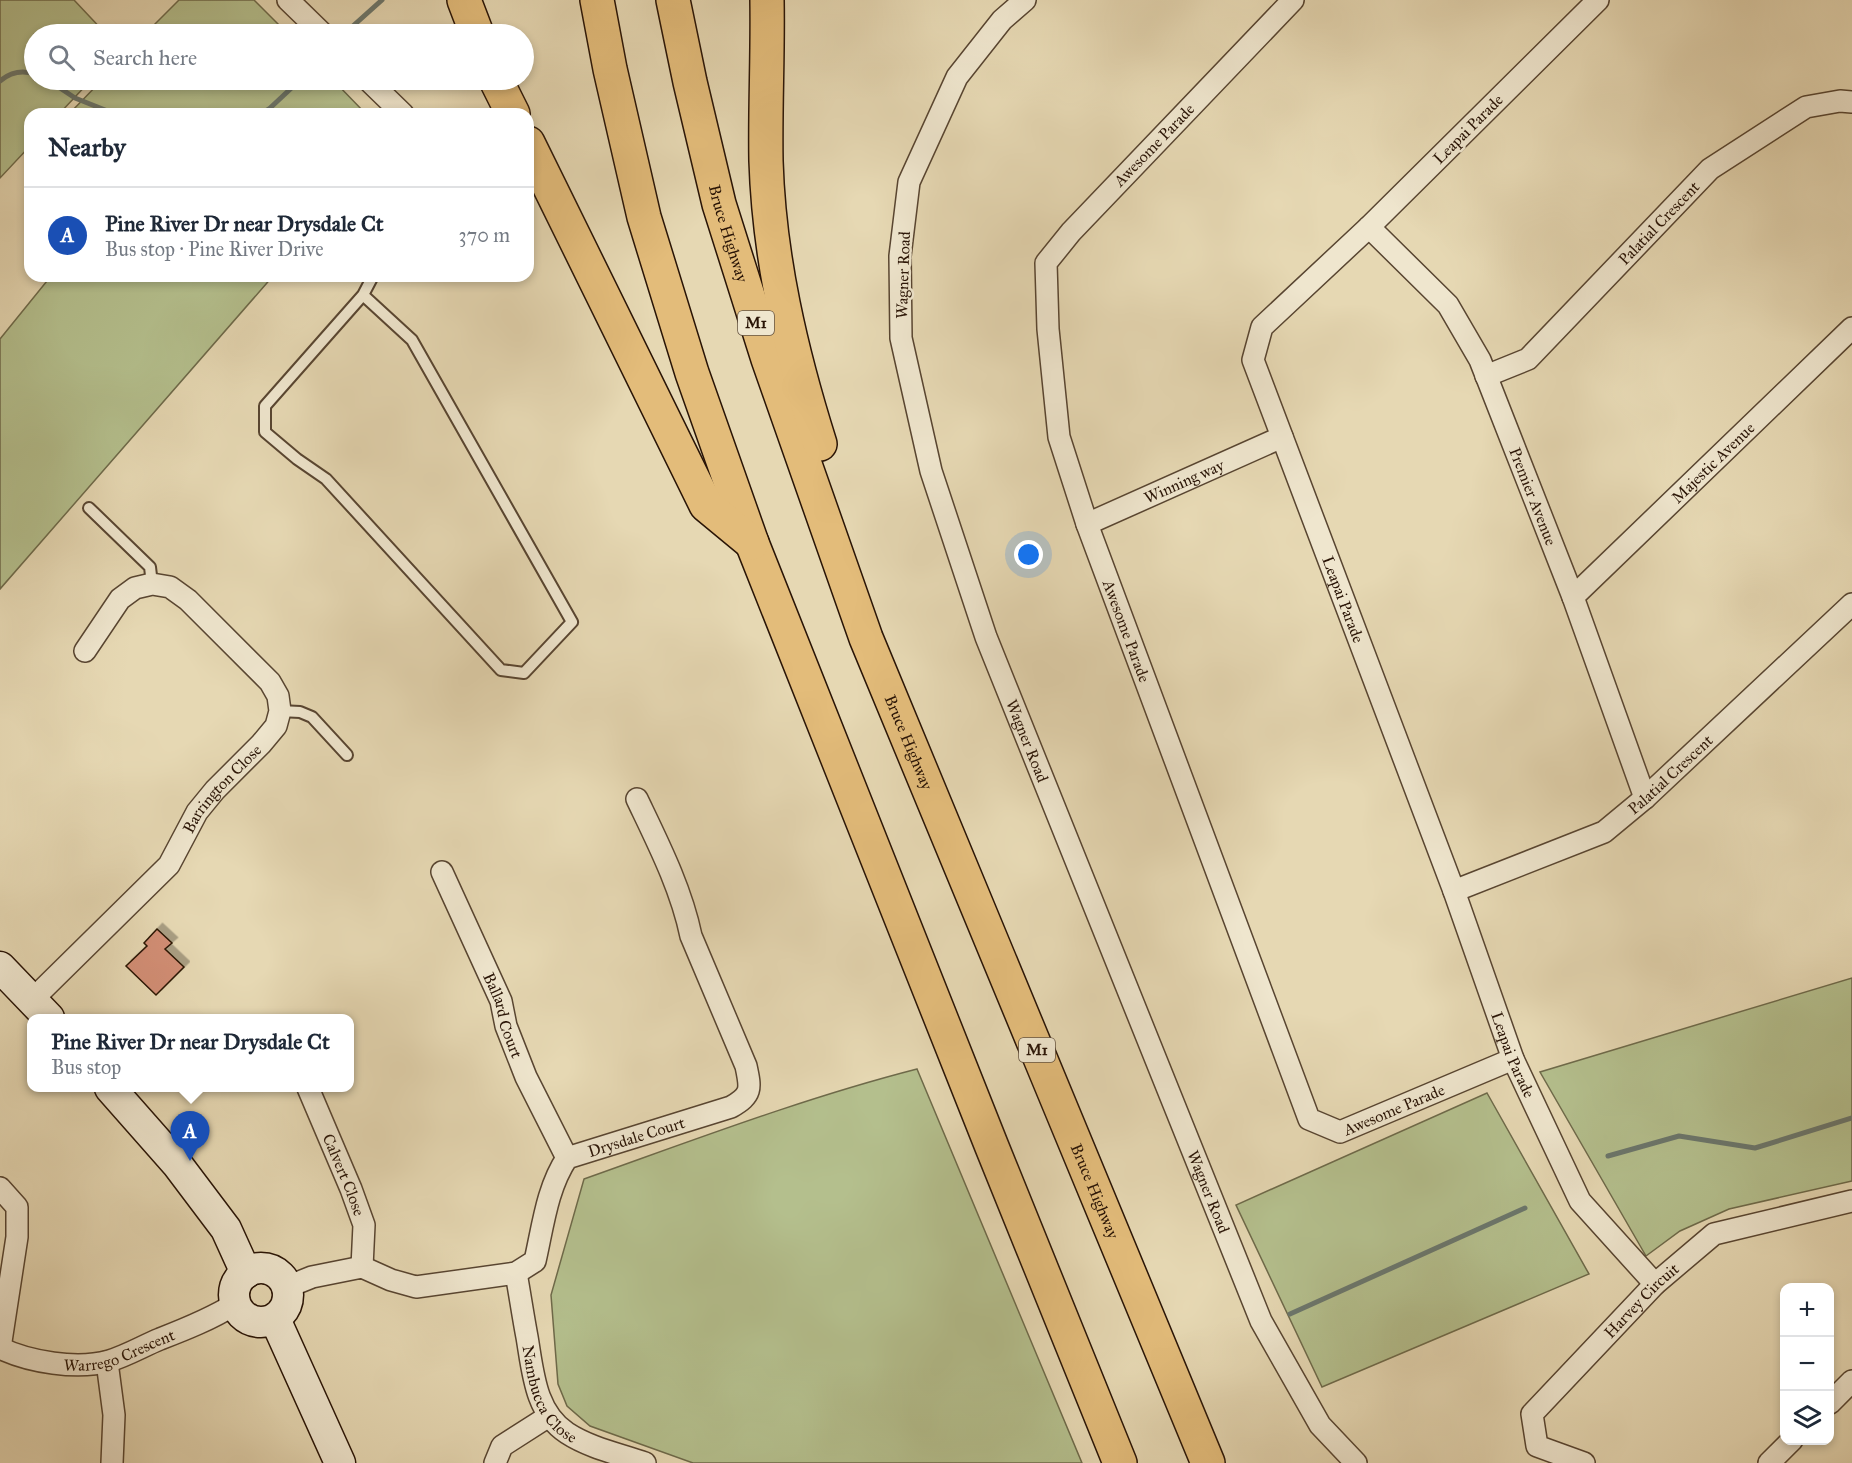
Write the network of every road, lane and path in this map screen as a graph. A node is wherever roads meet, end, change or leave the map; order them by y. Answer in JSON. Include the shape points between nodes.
{"nodes":[{"id":1,"x":288,"y":0,"type":"edge"},
{"id":2,"x":464,"y":0,"type":"edge"},
{"id":3,"x":597,"y":0,"type":"edge"},
{"id":4,"x":673,"y":0,"type":"edge"},
{"id":5,"x":767,"y":0,"type":"edge"},
{"id":6,"x":1025,"y":0,"type":"edge"},
{"id":7,"x":1293,"y":0,"type":"edge"},
{"id":8,"x":1598,"y":0,"type":"edge"},
{"id":9,"x":313,"y":24,"type":"edge"},
{"id":10,"x":473,"y":24,"type":"edge"},
{"id":11,"x":379,"y":90,"type":"edge"},
{"id":12,"x":501,"y":90,"type":"edge"},
{"id":13,"x":1852,"y":102,"type":"edge"},
{"id":14,"x":398,"y":108,"type":"edge"},
{"id":15,"x":510,"y":108,"type":"edge"},
{"id":16,"x":534,"y":156,"type":"edge"},
{"id":17,"x":1369,"y":227,"type":"junction"},
{"id":18,"x":370,"y":282,"type":"edge"},
{"id":19,"x":363,"y":295,"type":"junction"},
{"id":20,"x":1852,"y":327,"type":"edge"},
{"id":21,"x":1486,"y":376,"type":"junction"},
{"id":22,"x":1282,"y":436,"type":"junction"},
{"id":23,"x":89,"y":508,"type":"dead end"},
{"id":24,"x":1087,"y":524,"type":"junction"},
{"id":25,"x":752,"y":543,"type":"junction"},
{"id":26,"x":152,"y":584,"type":"junction"},
{"id":27,"x":1573,"y":597,"type":"junction"},
{"id":28,"x":1852,"y":604,"type":"edge"},
{"id":29,"x":866,"y":638,"type":"junction"},
{"id":30,"x":85,"y":651,"type":"dead end"},
{"id":31,"x":280,"y":711,"type":"junction"},
{"id":32,"x":347,"y":755,"type":"dead end"},
{"id":33,"x":1645,"y":798,"type":"junction"},
{"id":34,"x":637,"y":799,"type":"dead end"},
{"id":35,"x":442,"y":872,"type":"dead end"},
{"id":36,"x":1454,"y":891,"type":"junction"},
{"id":37,"x":0,"y":967,"type":"edge"},
{"id":38,"x":41,"y":1009,"type":"edge"},
{"id":39,"x":1513,"y":1059,"type":"junction"},
{"id":40,"x":114,"y":1092,"type":"edge"},
{"id":41,"x":310,"y":1092,"type":"edge"},
{"id":42,"x":567,"y":1158,"type":"junction"},
{"id":43,"x":0,"y":1188,"type":"edge"},
{"id":44,"x":1852,"y":1201,"type":"edge"},
{"id":45,"x":362,"y":1267,"type":"junction"},
{"id":46,"x":246,"y":1273,"type":"junction"},
{"id":47,"x":516,"y":1273,"type":"junction"},
{"id":48,"x":1655,"y":1284,"type":"junction"},
{"id":49,"x":287,"y":1287,"type":"junction"},
{"id":50,"x":235,"y":1304,"type":"junction"},
{"id":51,"x":275,"y":1319,"type":"junction"},
{"id":52,"x":0,"y":1348,"type":"edge"},
{"id":53,"x":107,"y":1362,"type":"junction"},
{"id":54,"x":1852,"y":1381,"type":"edge"},
{"id":55,"x":1834,"y":1399,"type":"edge"},
{"id":56,"x":549,"y":1416,"type":"junction"},
{"id":57,"x":1787,"y":1445,"type":"edge"},
{"id":58,"x":112,"y":1463,"type":"edge"},
{"id":59,"x":340,"y":1463,"type":"edge"},
{"id":60,"x":495,"y":1463,"type":"edge"},
{"id":61,"x":645,"y":1463,"type":"edge"},
{"id":62,"x":1120,"y":1463,"type":"edge"},
{"id":63,"x":1208,"y":1463,"type":"edge"},
{"id":64,"x":1356,"y":1463,"type":"edge"},
{"id":65,"x":1584,"y":1463,"type":"edge"},
{"id":66,"x":1769,"y":1463,"type":"edge"}],
"edges":[{"from":1,"to":9,"type":"street"},
{"from":2,"to":10,"type":"highway"},
{"from":3,"to":25,"type":"highway","via":[[644,217],[692,373]]},
{"from":4,"to":29,"type":"highway","name":"Bruce Highway","number":"M1","via":[[723,215],[768,359]]},
{"from":5,"to":29,"type":"highway","via":[[766,162],[777,274],[802,385],[857,574]]},
{"from":6,"to":64,"type":"street","name":"Wagner Road","via":[[1002,20],[957,77],[909,182],[900,256],[902,338],[931,471],[986,637],[1261,1321],[1320,1425]]},
{"from":7,"to":24,"type":"street","name":"Awesome Parade","via":[[1046,263],[1059,436]]},
{"from":8,"to":17,"type":"street","name":"Leapai Parade"},
{"from":11,"to":14,"type":"street"},
{"from":12,"to":15,"type":"highway"},
{"from":13,"to":21,"type":"street","name":"Palatial Crescent","via":[[1806,107],[1710,169],[1528,359]]},
{"from":16,"to":25,"type":"highway","via":[[706,505]]},
{"from":17,"to":21,"type":"street","name":"Premier Avenue","via":[[1448,305]]},
{"from":17,"to":22,"type":"street","name":"Leapai Parade","via":[[1263,327],[1253,360]]},
{"from":18,"to":19,"type":"lane"},
{"from":19,"to":19,"type":"lane","via":[[412,340],[572,622],[524,673],[501,670],[326,479],[265,432],[265,406]]},
{"from":20,"to":27,"type":"street","name":"Majestic Avenue"},
{"from":21,"to":27,"type":"street","name":"Premier Avenue"},
{"from":22,"to":24,"type":"street","name":"Winning way"},
{"from":22,"to":36,"type":"street","name":"Leapai Parade"},
{"from":23,"to":26,"type":"lane","via":[[150,567]]},
{"from":24,"to":39,"type":"street","name":"Awesome Parade","via":[[1310,1119],[1340,1131]]},
{"from":25,"to":62,"type":"highway"},
{"from":26,"to":30,"type":"street","via":[[135,588],[120,599]]},
{"from":26,"to":31,"type":"street","via":[[170,587],[188,600],[270,682]]},
{"from":27,"to":33,"type":"street","name":"Premier Avenue"},
{"from":28,"to":33,"type":"street","name":"Palatial Crescent"},
{"from":29,"to":63,"type":"highway","name":"Bruce Highway","number":"M1"},
{"from":31,"to":32,"type":"lane","via":[[312,717]]},
{"from":31,"to":38,"type":"street","name":"Barrington Close","via":[[276,726],[196,812],[168,865]]},
{"from":33,"to":36,"type":"street","name":"Palatial Crescent","via":[[1604,832]]},
{"from":34,"to":42,"type":"street","name":"Drysdale Court","via":[[670,870],[691,936],[746,1066],[749,1089],[744,1099],[731,1107]]},
{"from":35,"to":42,"type":"street","name":"Ballard Court","via":[[501,1001],[506,1026],[526,1077]]},
{"from":36,"to":39,"type":"street","name":"Leapai Parade"},
{"from":37,"to":38,"type":"street"},
{"from":39,"to":48,"type":"street","name":"Leapai Parade","via":[[1580,1201]]},
{"from":40,"to":46,"type":"street","via":[[177,1164],[226,1229]]},
{"from":41,"to":45,"type":"street","name":"Calvert Close","via":[[364,1225]]},
{"from":42,"to":47,"type":"street","name":"Drysdale Court","via":[[549,1198],[535,1261]]},
{"from":43,"to":52,"type":"street","via":[[17,1207],[17,1237]]},
{"from":44,"to":48,"type":"street","name":"Harvey Circuit","via":[[1714,1234]]},
{"from":45,"to":47,"type":"street","via":[[416,1287]]},
{"from":45,"to":49,"type":"street","via":[[312,1277]]},
{"from":46,"to":49,"type":"street","via":[[262,1268],[271,1270]]},
{"from":46,"to":50,"type":"street","via":[[236,1286]]},
{"from":47,"to":56,"type":"street","name":"Nambucca Close","via":[[534,1379]]},
{"from":48,"to":65,"type":"street","name":"Harvey Circuit","via":[[1532,1414],[1537,1446]]},
{"from":49,"to":51,"type":"street","via":[[286,1305]]},
{"from":50,"to":51,"type":"street","via":[[251,1321]]},
{"from":50,"to":53,"type":"street","name":"Warrego Crescent","via":[[214,1318]]},
{"from":51,"to":59,"type":"street"},
{"from":52,"to":53,"type":"street","name":"Warrego Crescent","via":[[61,1365]]},
{"from":53,"to":58,"type":"street","via":[[114,1415]]},
{"from":54,"to":55,"type":"street"},
{"from":56,"to":60,"type":"street","via":[[501,1446]]},
{"from":56,"to":61,"type":"street","name":"Nambucca Close","via":[[586,1443]]},
{"from":57,"to":66,"type":"street"}]}
